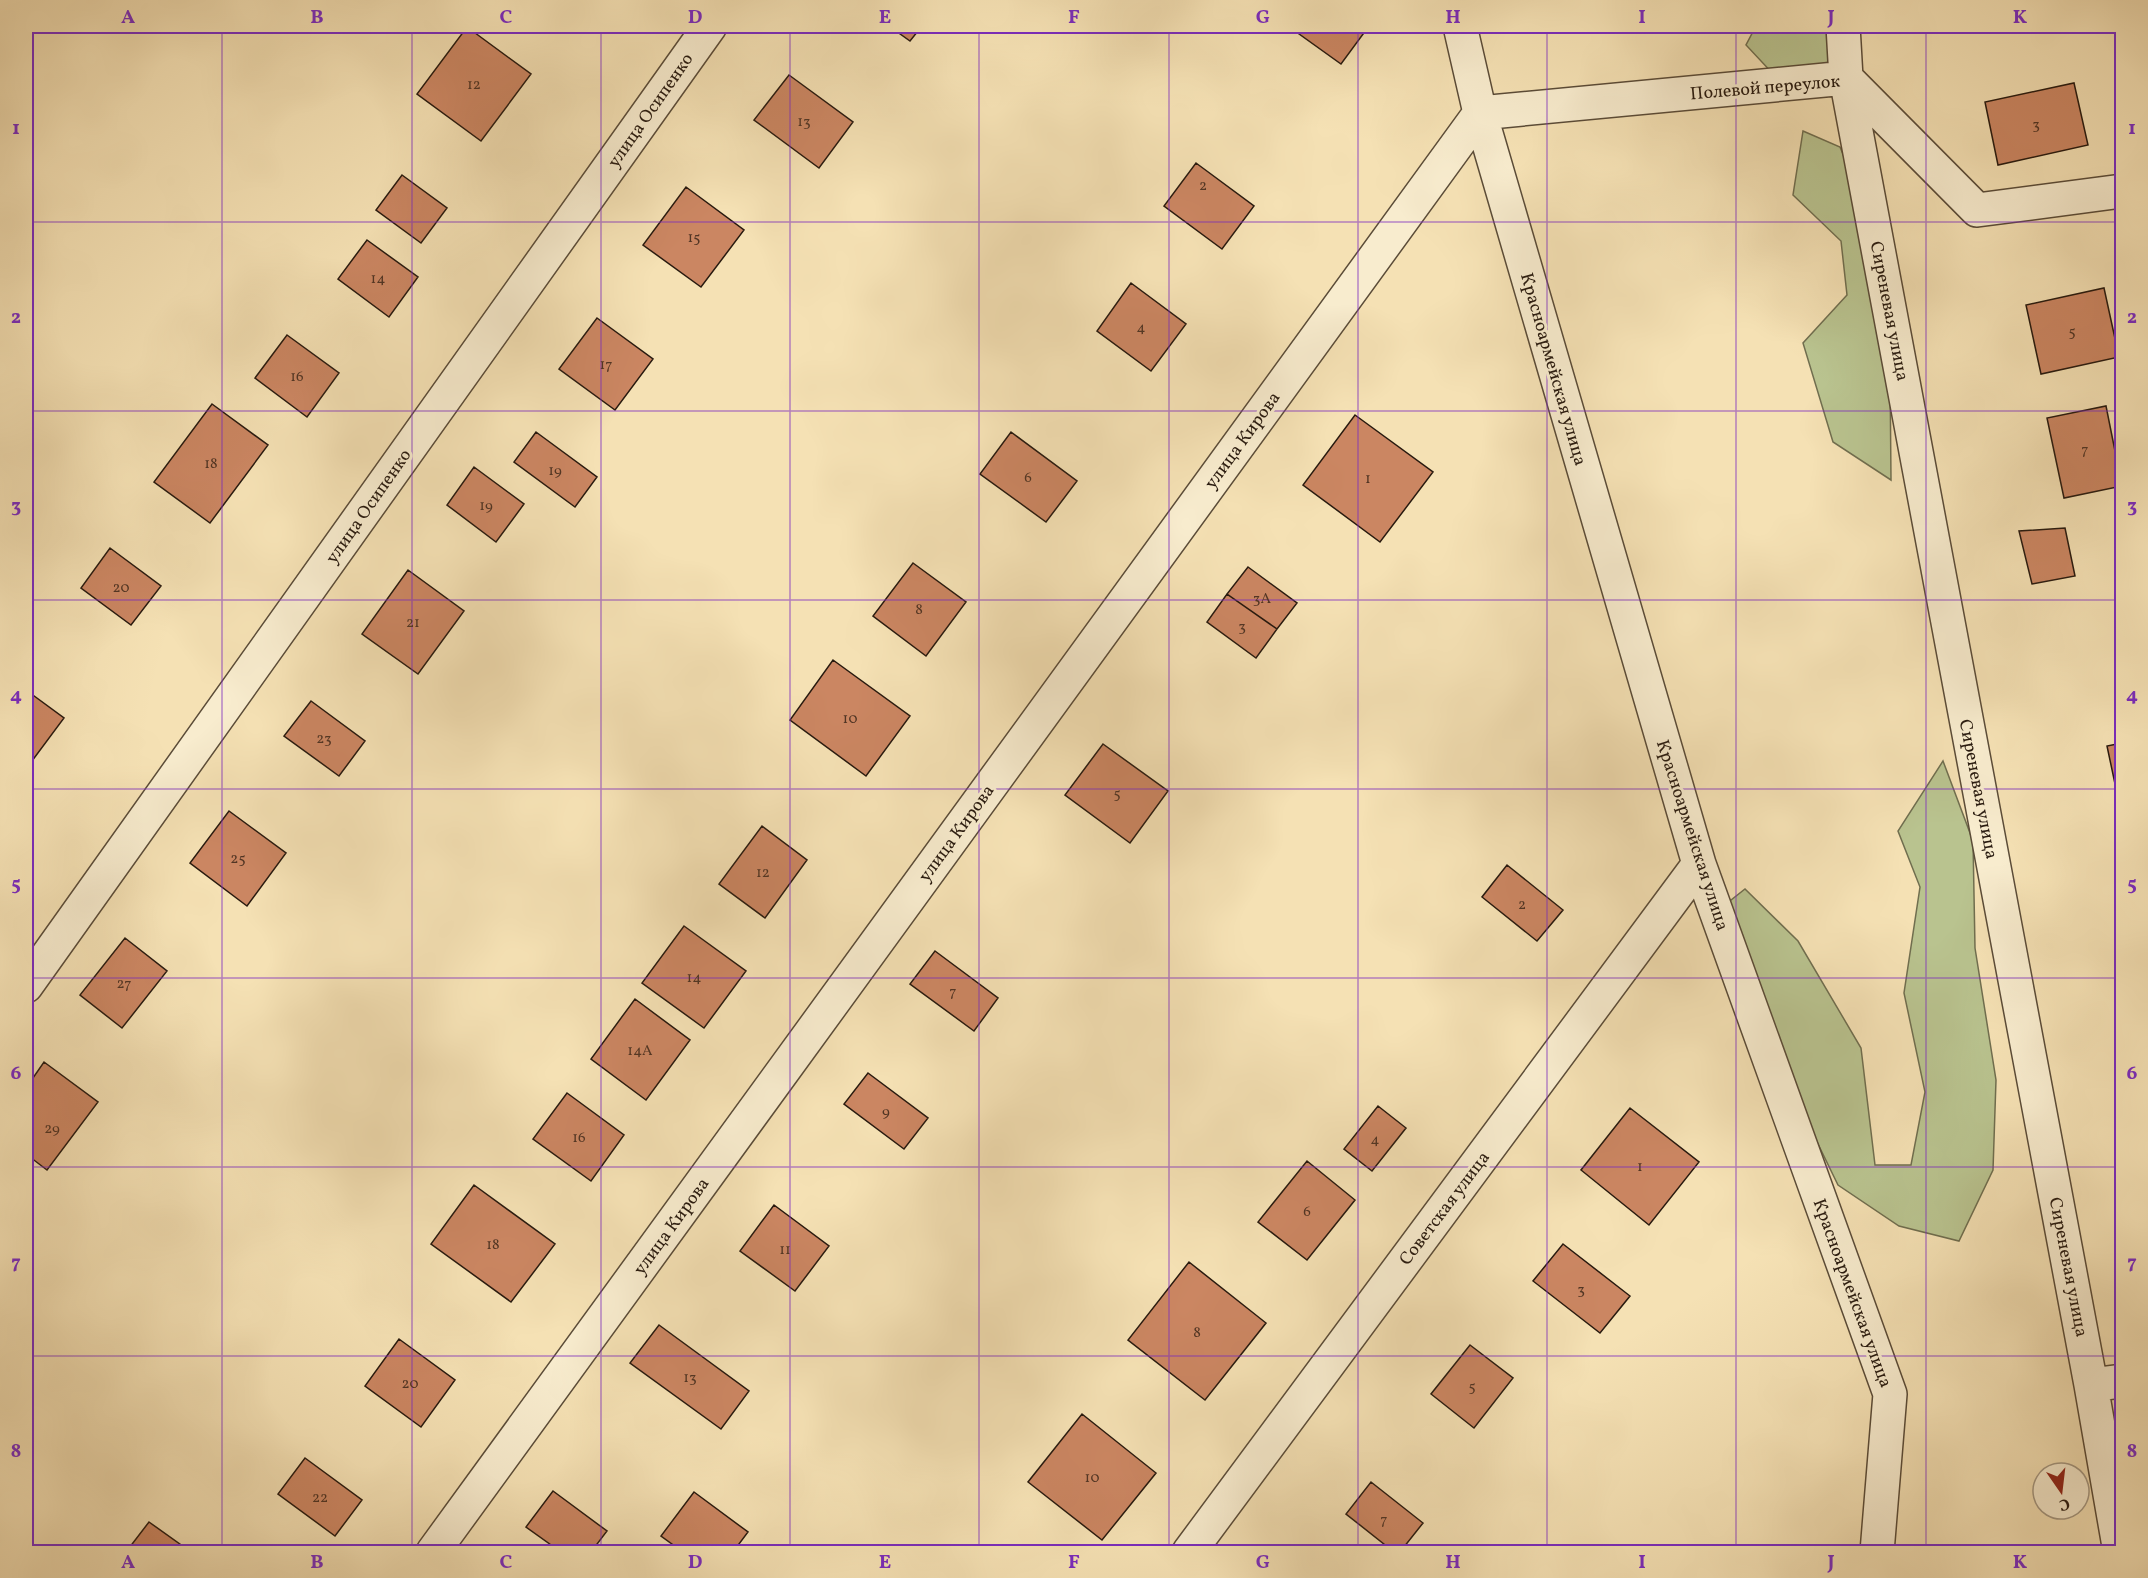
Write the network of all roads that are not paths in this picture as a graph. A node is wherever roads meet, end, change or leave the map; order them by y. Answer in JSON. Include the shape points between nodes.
{"nodes":[{"id":1,"x":710,"y":26,"type":"edge"},
{"id":2,"x":1460,"y":26,"type":"edge"},
{"id":3,"x":1843,"y":26,"type":"edge"},
{"id":4,"x":1846,"y":78,"type":"junction"},
{"id":5,"x":1480,"y":113,"type":"junction"},
{"id":6,"x":2122,"y":191,"type":"edge"},
{"id":7,"x":1699,"y":864,"type":"junction"},
{"id":8,"x":26,"y":986,"type":"edge"},
{"id":9,"x":2107,"y":1383,"type":"edge"},
{"id":10,"x":433,"y":1552,"type":"edge"},
{"id":11,"x":1189,"y":1552,"type":"edge"},
{"id":12,"x":1877,"y":1552,"type":"edge"},
{"id":13,"x":2120,"y":1552,"type":"edge"}],
"edges":[{"from":1,"to":8,"type":"street","name":"улица Осипенко"},
{"from":2,"to":5,"type":"street"},
{"from":3,"to":4,"type":"street","name":"Сиреневая улица"},
{"from":4,"to":5,"type":"street","name":"Полевой переулок"},
{"from":4,"to":6,"type":"street","name":"Полевой переулок","via":[[1977,210]]},
{"from":4,"to":9,"type":"street","name":"Сиреневая улица"},
{"from":5,"to":7,"type":"street","name":"Красноармейская улица"},
{"from":5,"to":10,"type":"street","name":"улица Кирова"},
{"from":7,"to":11,"type":"street","name":"Советская улица"},
{"from":7,"to":12,"type":"street","name":"Красноармейская улица","via":[[1890,1394]]},
{"from":9,"to":13,"type":"street","name":"Сиреневая улица"}]}
